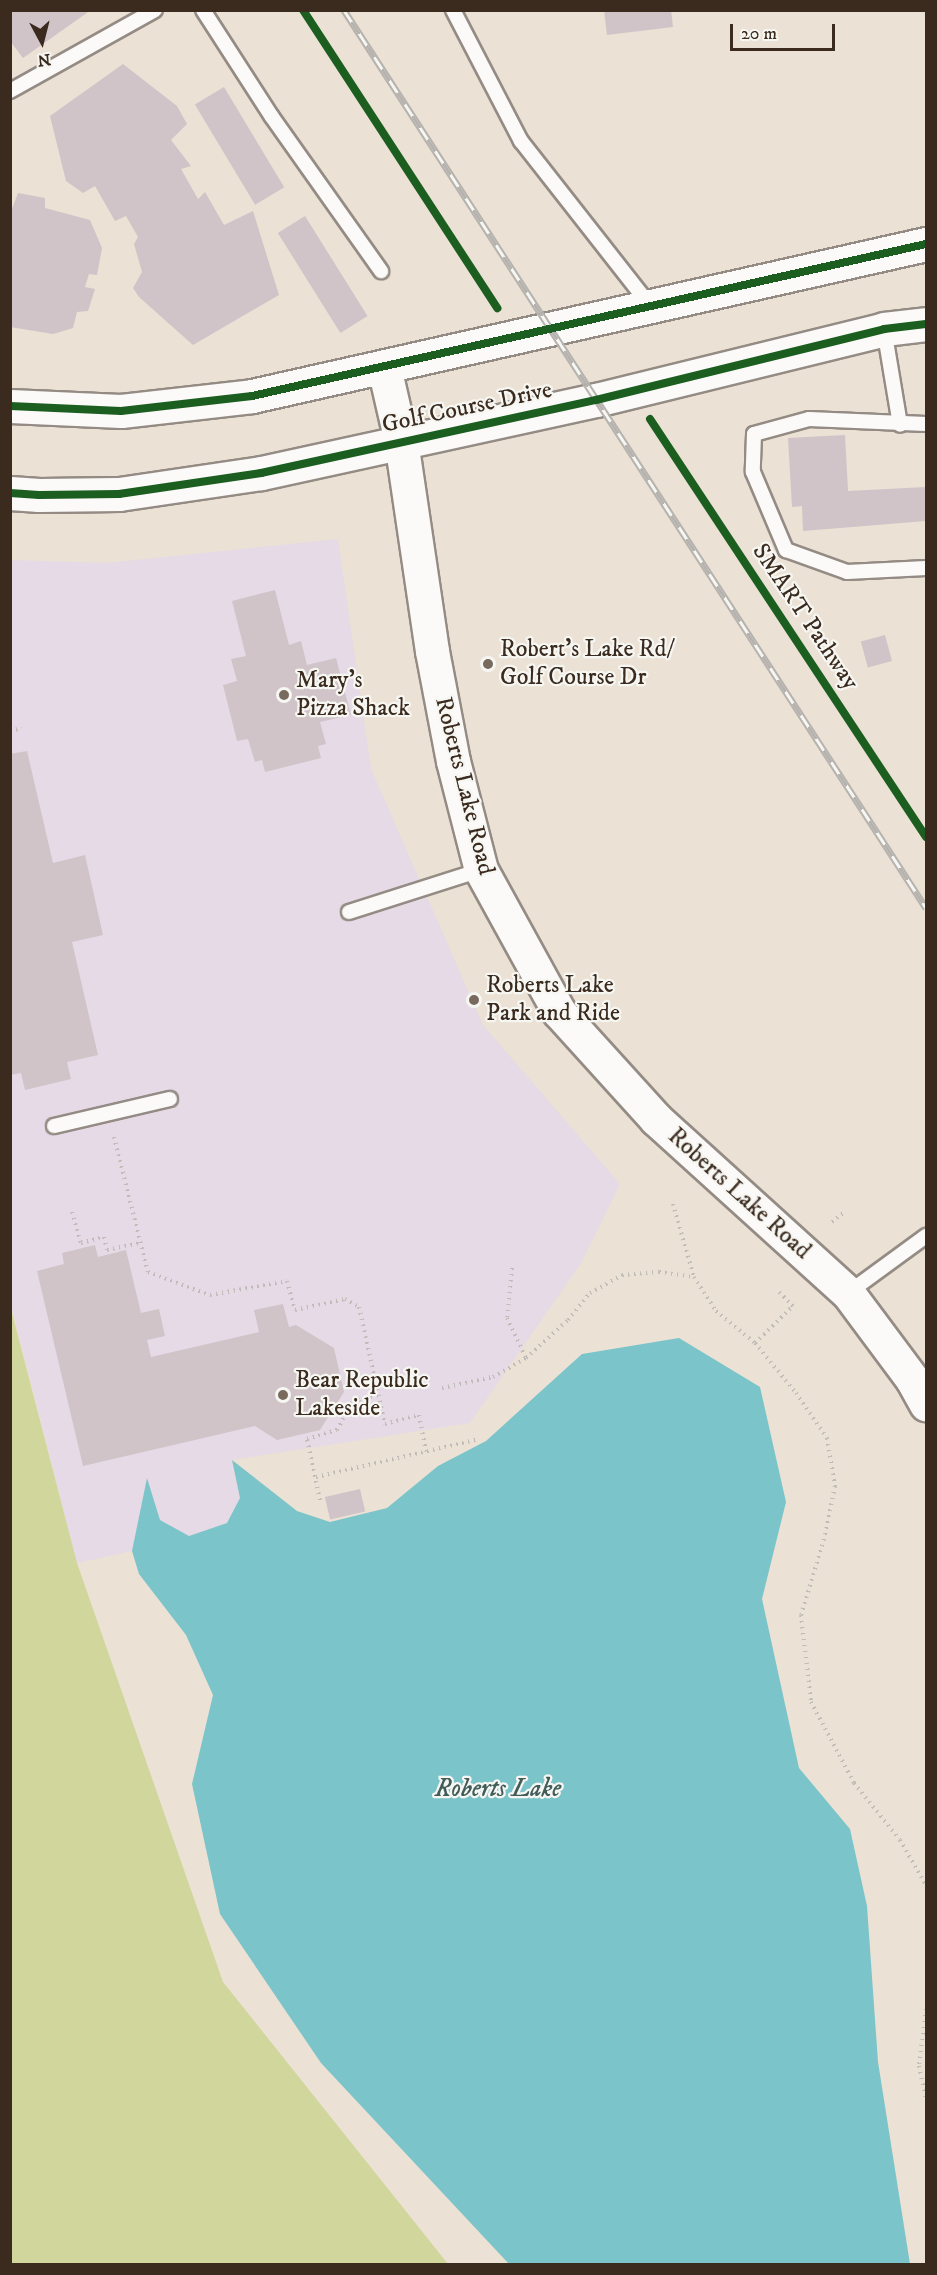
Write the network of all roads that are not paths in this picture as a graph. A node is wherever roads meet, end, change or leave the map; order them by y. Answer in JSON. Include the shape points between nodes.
{"nodes":[{"id":1,"x":155,"y":10,"type":"edge"},
{"id":2,"x":203,"y":10,"type":"edge"},
{"id":3,"x":453,"y":10,"type":"edge"},
{"id":4,"x":10,"y":91,"type":"edge"},
{"id":5,"x":927,"y":244,"type":"edge"},
{"id":6,"x":381,"y":271,"type":"dead end"},
{"id":7,"x":649,"y":304,"type":"junction"},
{"id":8,"x":927,"y":324,"type":"edge"},
{"id":9,"x":885,"y":329,"type":"junction"},
{"id":10,"x":384,"y":367,"type":"junction"},
{"id":11,"x":10,"y":406,"type":"edge"},
{"id":12,"x":927,"y":424,"type":"edge"},
{"id":13,"x":900,"y":425,"type":"junction"},
{"id":14,"x":401,"y":441,"type":"junction"},
{"id":15,"x":10,"y":493,"type":"edge"},
{"id":16,"x":927,"y":568,"type":"edge"},
{"id":17,"x":481,"y":870,"type":"junction"},
{"id":18,"x":349,"y":912,"type":"dead end"},
{"id":19,"x":170,"y":1099,"type":"dead end"},
{"id":20,"x":54,"y":1126,"type":"dead end"},
{"id":21,"x":927,"y":1236,"type":"edge"},
{"id":22,"x":848,"y":1293,"type":"junction"},
{"id":23,"x":927,"y":1404,"type":"edge"}],
"edges":[{"from":1,"to":4,"type":"lane"},
{"from":2,"to":6,"type":"lane","via":[[272,117]]},
{"from":3,"to":7,"type":"lane","via":[[521,141]]},
{"from":5,"to":7,"type":"street"},
{"from":7,"to":10,"type":"street"},
{"from":8,"to":9,"type":"street","name":"Golf Course Drive"},
{"from":9,"to":13,"type":"lane"},
{"from":9,"to":14,"type":"street","name":"Golf Course Drive","via":[[468,430]]},
{"from":10,"to":11,"type":"street","via":[[252,396],[121,411]]},
{"from":10,"to":14,"type":"street","name":"Roberts Lake Road"},
{"from":12,"to":13,"type":"lane"},
{"from":13,"to":16,"type":"lane","via":[[809,419],[754,434],[753,472],[786,550],[848,572]]},
{"from":14,"to":15,"type":"street","name":"Golf Course Drive","via":[[261,473],[119,494]]},
{"from":14,"to":17,"type":"street","name":"Roberts Lake Road","via":[[432,651],[453,761]]},
{"from":17,"to":18,"type":"lane"},
{"from":17,"to":22,"type":"street","name":"Roberts Lake Road","via":[[559,1012],[656,1119]]},
{"from":19,"to":20,"type":"lane"},
{"from":21,"to":22,"type":"lane"},
{"from":22,"to":23,"type":"street","name":"Roberts Lake Road"}]}
